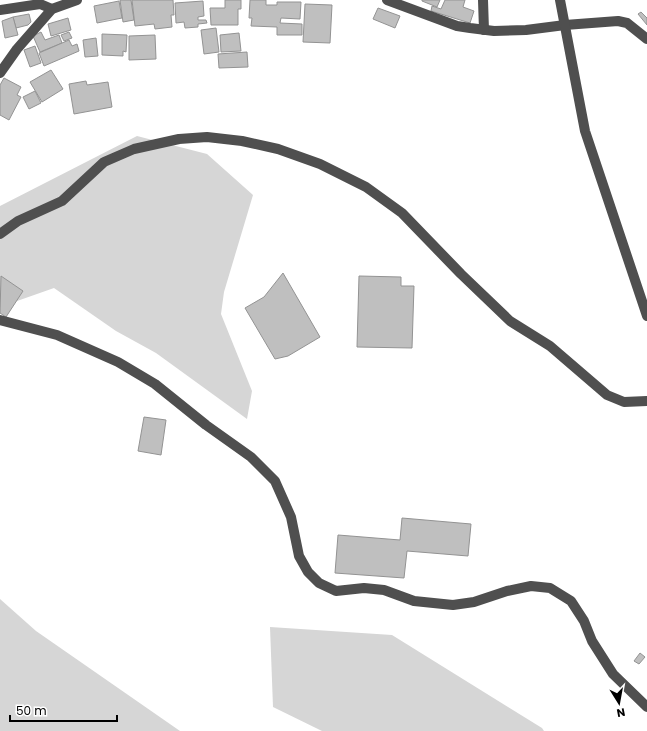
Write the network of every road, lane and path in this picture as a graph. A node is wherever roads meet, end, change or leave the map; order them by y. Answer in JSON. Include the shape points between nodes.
{"nodes":[{"id":1,"x":76,"y":0,"type":"edge"},
{"id":2,"x":387,"y":0,"type":"edge"},
{"id":3,"x":483,"y":0,"type":"edge"},
{"id":4,"x":560,"y":0,"type":"edge"},
{"id":5,"x":52,"y":9,"type":"junction"},
{"id":6,"x":0,"y":10,"type":"edge"},
{"id":7,"x":565,"y":24,"type":"junction"},
{"id":8,"x":484,"y":30,"type":"junction"},
{"id":9,"x":647,"y":39,"type":"edge"},
{"id":10,"x":0,"y":73,"type":"edge"},
{"id":11,"x":0,"y":234,"type":"edge"},
{"id":12,"x":647,"y":316,"type":"edge"},
{"id":13,"x":0,"y":320,"type":"edge"},
{"id":14,"x":647,"y":401,"type":"edge"},
{"id":15,"x":647,"y":707,"type":"edge"}],
"edges":[{"from":1,"to":5,"type":"street"},
{"from":2,"to":8,"type":"street","via":[[457,26]]},
{"from":3,"to":8,"type":"street"},
{"from":4,"to":7,"type":"street"},
{"from":5,"to":6,"type":"street","via":[[40,4]]},
{"from":5,"to":10,"type":"street"},
{"from":7,"to":8,"type":"street","via":[[526,30]]},
{"from":7,"to":9,"type":"street","via":[[627,22]]},
{"from":7,"to":12,"type":"street","via":[[585,131]]},
{"from":11,"to":14,"type":"street","via":[[18,221],[62,201],[104,162],[134,149],[179,139],[207,137],[278,149],[320,164],[366,187],[402,213],[510,321],[550,346],[607,395],[624,402]]},
{"from":13,"to":15,"type":"street","via":[[57,335],[118,362],[155,384],[250,458],[275,481],[292,517],[299,556],[308,572],[319,583],[336,590],[384,590],[414,601],[453,605],[474,602],[531,586],[550,588],[571,601],[613,674]]}]}
